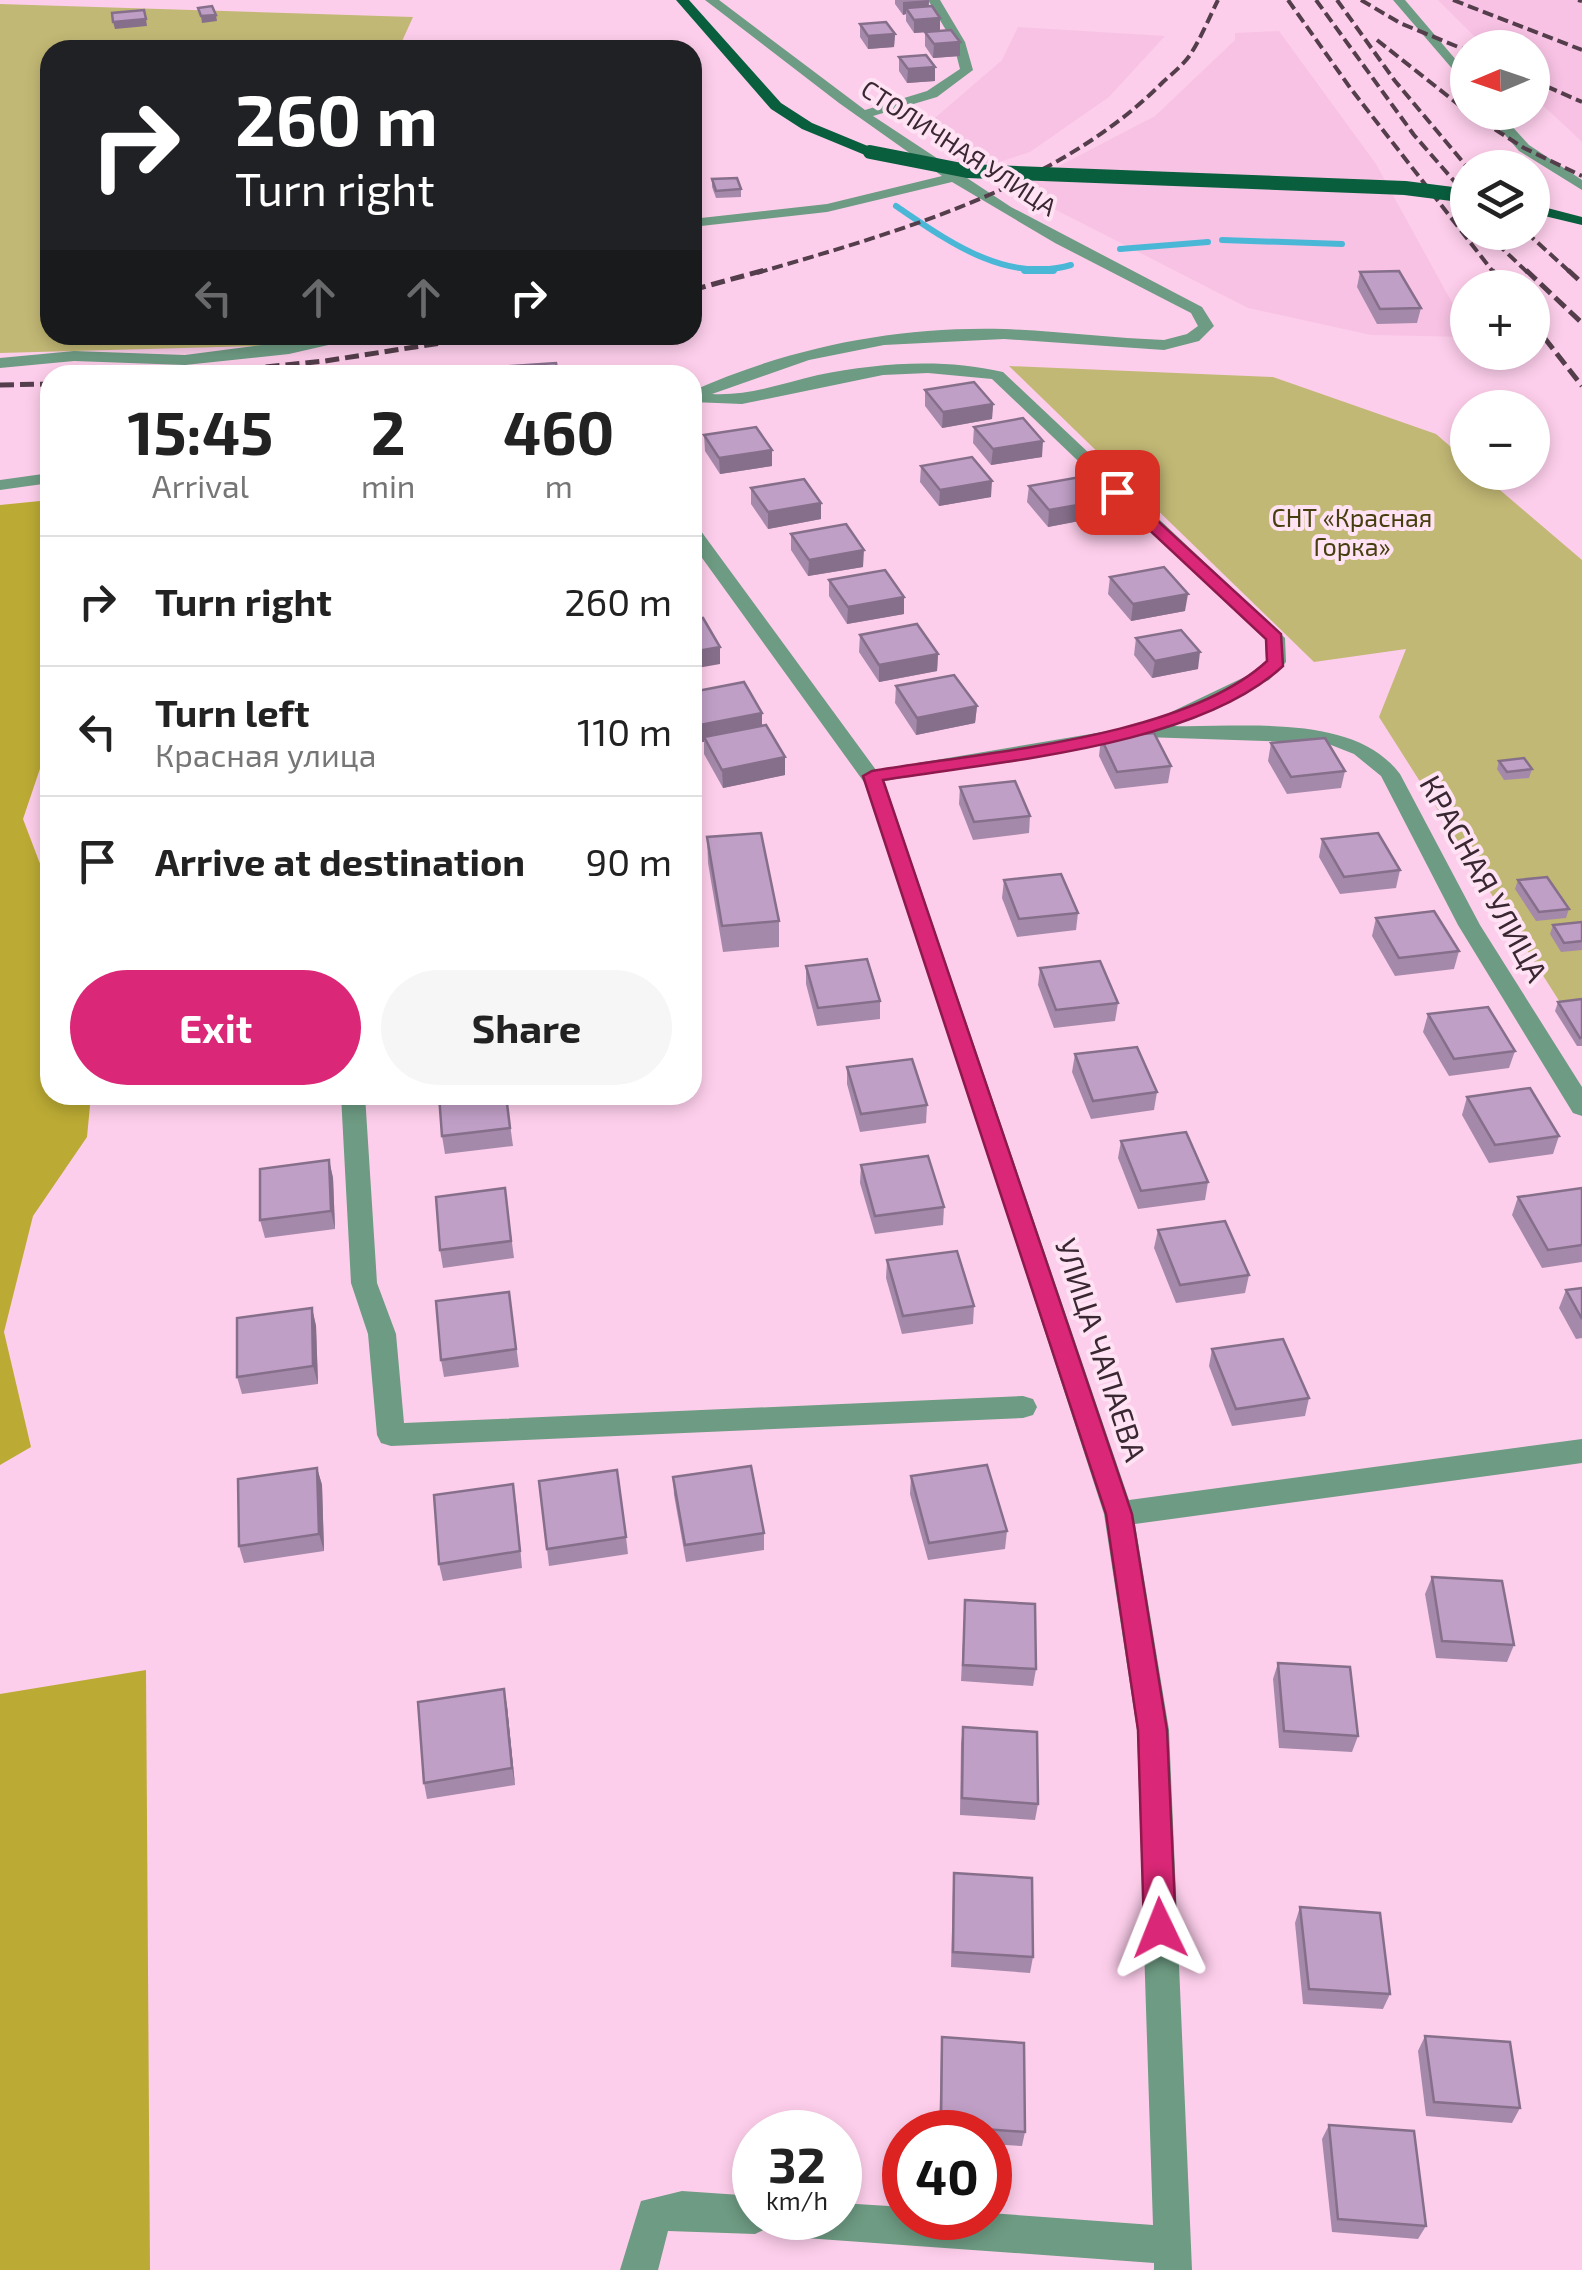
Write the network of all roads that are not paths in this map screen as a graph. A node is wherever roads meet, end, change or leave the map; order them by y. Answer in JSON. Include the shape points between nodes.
{"nodes":[{"id":1,"x":682,"y":0,"type":"edge"},
{"id":2,"x":711,"y":0,"type":"edge"},
{"id":3,"x":934,"y":0,"type":"edge"},
{"id":4,"x":1399,"y":0,"type":"edge"},
{"id":5,"x":1450,"y":61,"type":"edge"},
{"id":6,"x":864,"y":114,"type":"junction"},
{"id":7,"x":1508,"y":130,"type":"edge"},
{"id":8,"x":954,"y":177,"type":"junction"},
{"id":9,"x":1582,"y":186,"type":"edge"},
{"id":10,"x":1450,"y":194,"type":"edge"},
{"id":11,"x":1550,"y":211,"type":"edge"},
{"id":12,"x":1582,"y":221,"type":"edge"},
{"id":13,"x":702,"y":222,"type":"edge"},
{"id":14,"x":310,"y":345,"type":"edge"},
{"id":15,"x":0,"y":363,"type":"edge"},
{"id":16,"x":702,"y":393,"type":"edge"},
{"id":17,"x":702,"y":399,"type":"edge"},
{"id":18,"x":40,"y":479,"type":"edge"},
{"id":19,"x":0,"y":485,"type":"edge"},
{"id":20,"x":702,"y":545,"type":"edge"},
{"id":21,"x":1144,"y":731,"type":"junction"},
{"id":22,"x":872,"y":776,"type":"junction"},
{"id":23,"x":354,"y":1105,"type":"edge"},
{"id":24,"x":1582,"y":1107,"type":"edge"},
{"id":25,"x":1023,"y":1407,"type":"dead end"},
{"id":26,"x":1582,"y":1451,"type":"edge"},
{"id":27,"x":1119,"y":1514,"type":"junction"},
{"id":28,"x":732,"y":2213,"type":"edge"},
{"id":29,"x":862,"y":2225,"type":"edge"},
{"id":30,"x":1172,"y":2258,"type":"edge"},
{"id":31,"x":639,"y":2270,"type":"edge"}],
"edges":[{"from":1,"to":10,"type":"main road","bridge":true,"via":[[776,106],[807,126],[915,164]]},
{"from":2,"to":6,"type":"street","name":"СТОЛИЧНАЯ УЛИЦА"},
{"from":3,"to":6,"type":"street","via":[[967,70],[954,84]]},
{"from":4,"to":5,"type":"street"},
{"from":6,"to":8,"type":"street","name":"СТОЛИЧНАЯ УЛИЦА"},
{"from":7,"to":9,"type":"street"},
{"from":8,"to":13,"type":"street","via":[[827,208]]},
{"from":8,"to":16,"type":"street","name":"СТОЛИЧНАЯ УЛИЦА","via":[[1197,310],[1206,326],[1202,334],[1176,343],[1131,344],[1002,334],[900,340],[776,363]]},
{"from":11,"to":12,"type":"main road"},
{"from":14,"to":15,"type":"street","via":[[185,360],[74,356]]},
{"from":17,"to":21,"type":"street","via":[[742,401],[811,381],[904,367],[997,375],[1275,638],[1276,662],[1262,676]]},
{"from":18,"to":19,"type":"street"},
{"from":20,"to":22,"type":"street","name":"УЛИЦА ЧАПАЕВА"},
{"from":21,"to":22,"type":"street"},
{"from":21,"to":24,"type":"street","name":"КРАСНАЯ УЛИЦА","via":[[1326,737],[1376,757],[1469,925]]},
{"from":22,"to":27,"type":"street","name":"УЛИЦА ЧАПАЕВА"},
{"from":23,"to":25,"type":"street","via":[[364,1283],[382,1334],[391,1435]]},
{"from":26,"to":27,"type":"street"},
{"from":27,"to":30,"type":"street","name":"УЛИЦА ЧАПАЕВА","via":[[1153,1730]]},
{"from":28,"to":31,"type":"street","via":[[654,2214]]},
{"from":29,"to":30,"type":"street"}]}
